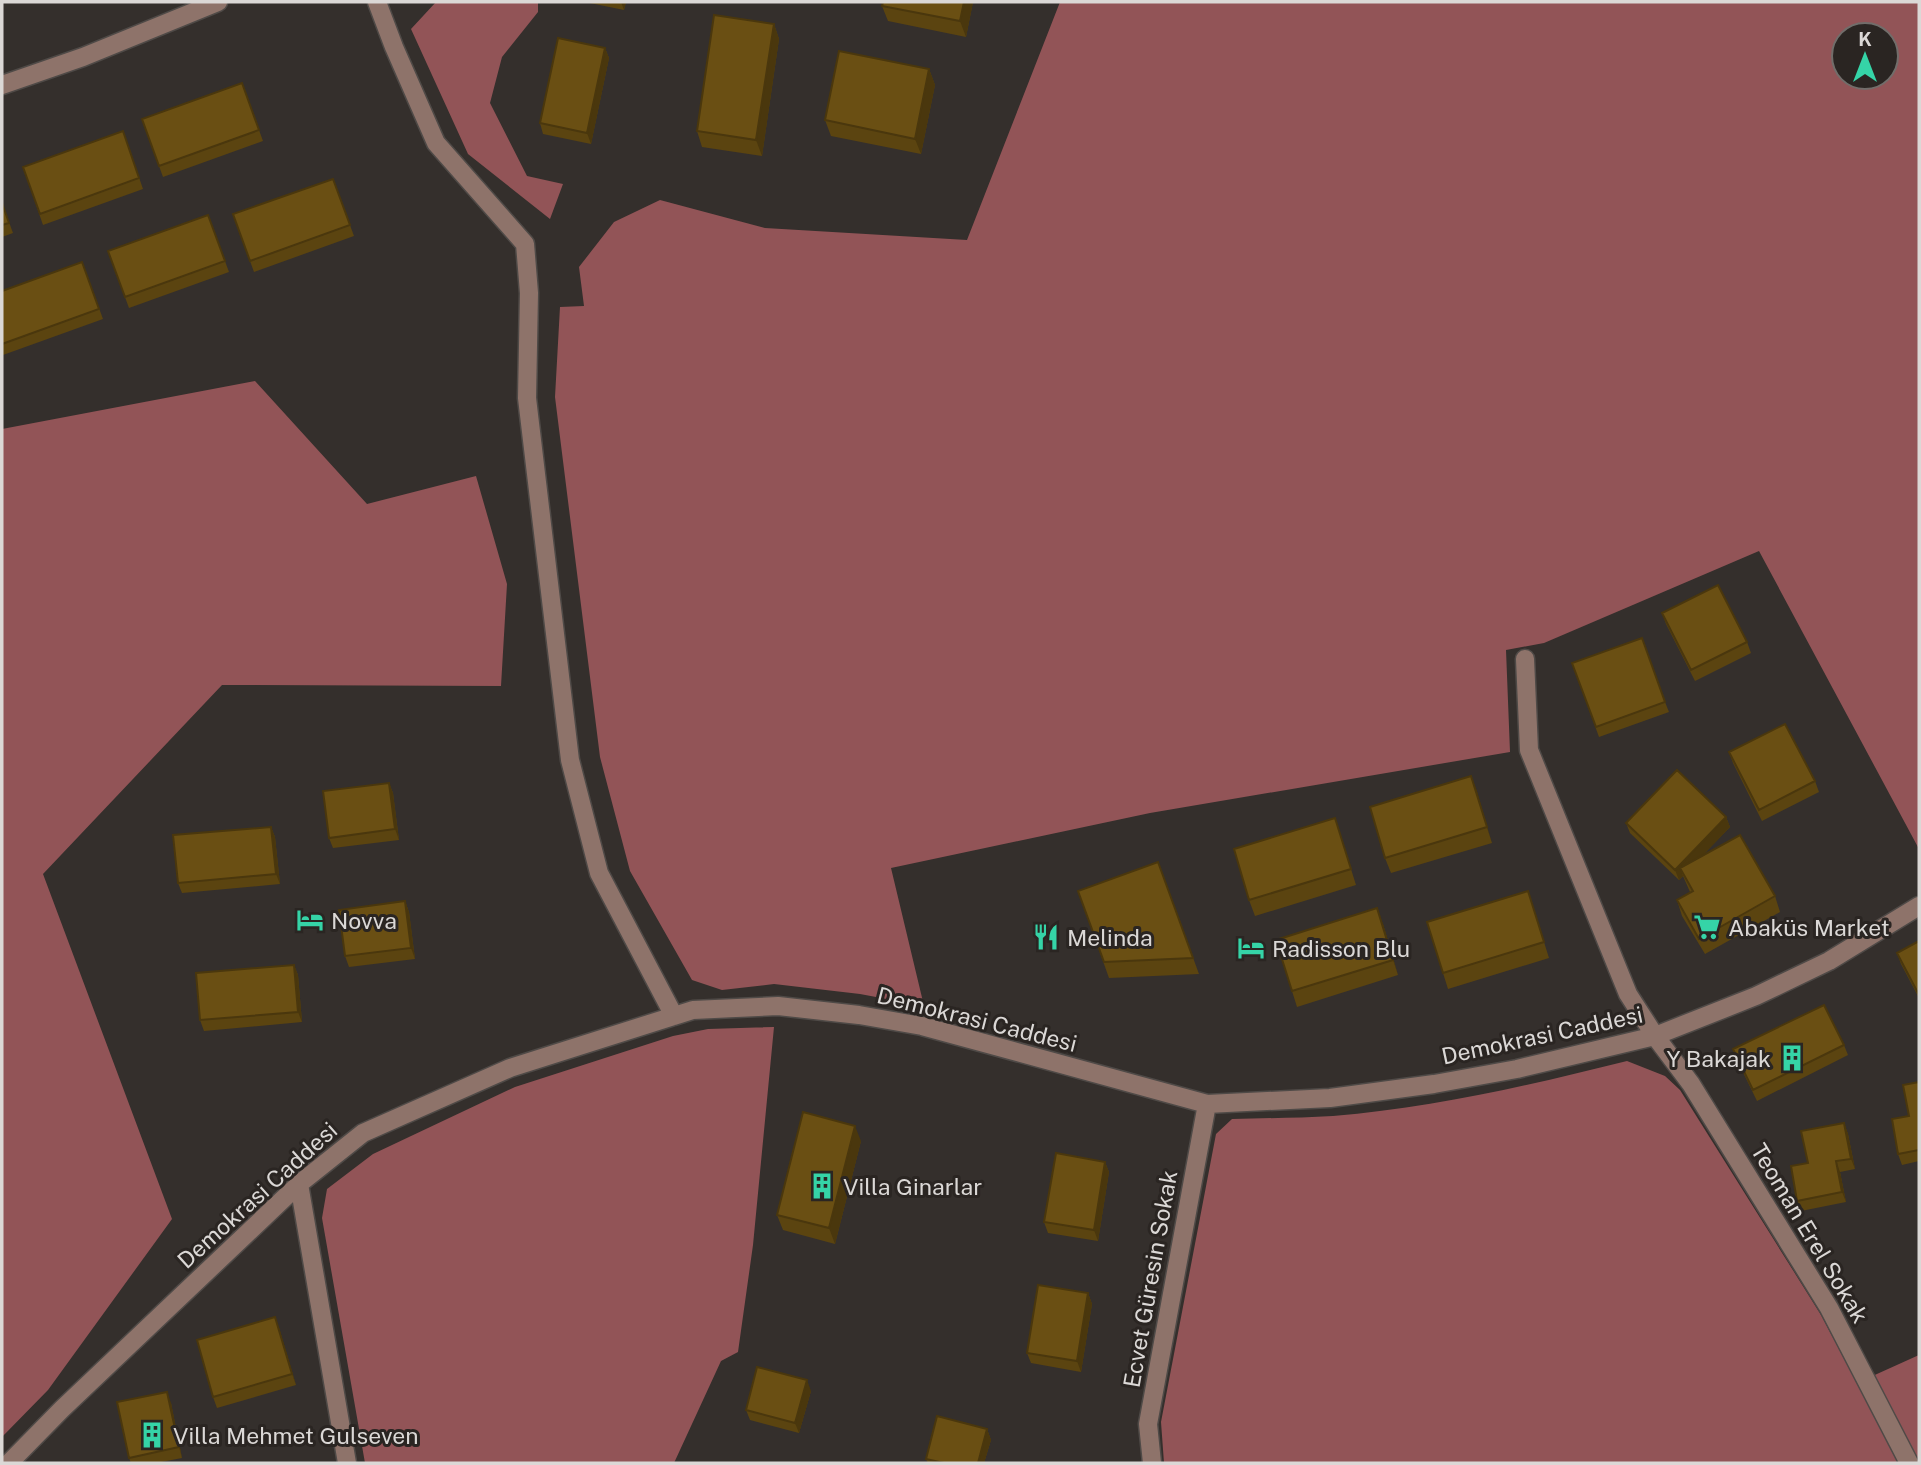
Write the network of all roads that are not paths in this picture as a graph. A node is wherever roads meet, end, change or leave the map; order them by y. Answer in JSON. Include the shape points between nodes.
{"nodes":[{"id":1,"x":218,"y":2,"type":"edge"},
{"id":2,"x":377,"y":2,"type":"edge"},
{"id":3,"x":2,"y":85,"type":"edge"},
{"id":4,"x":1525,"y":659,"type":"dead end"},
{"id":5,"x":1919,"y":906,"type":"edge"},
{"id":6,"x":674,"y":1016,"type":"junction"},
{"id":7,"x":1655,"y":1036,"type":"junction"},
{"id":8,"x":1207,"y":1104,"type":"junction"},
{"id":9,"x":299,"y":1184,"type":"junction"},
{"id":10,"x":9,"y":1463,"type":"edge"},
{"id":11,"x":347,"y":1463,"type":"edge"},
{"id":12,"x":1152,"y":1463,"type":"edge"},
{"id":13,"x":1909,"y":1463,"type":"edge"}],
"edges":[{"from":1,"to":3,"type":"street"},
{"from":2,"to":6,"type":"street","via":[[436,143],[525,244],[527,398],[570,760],[599,873]]},
{"from":4,"to":7,"type":"street","name":"Teoman Erel Sokak","via":[[1529,750],[1628,994]]},
{"from":5,"to":7,"type":"street","name":"Demokrasi Caddesi","via":[[1829,961]]},
{"from":6,"to":8,"type":"street","name":"Demokrasi Caddesi","via":[[693,1010],[778,1006],[859,1015],[922,1026]]},
{"from":6,"to":9,"type":"street","name":"Demokrasi Caddesi","via":[[510,1068],[387,1122],[363,1133]]},
{"from":7,"to":8,"type":"street","name":"Demokrasi Caddesi","via":[[1434,1084],[1330,1098]]},
{"from":7,"to":13,"type":"street","name":"Teoman Erel Sokak","via":[[1691,1084],[1829,1308]]},
{"from":8,"to":12,"type":"street","name":"Ecvet Güresin Sokak","via":[[1149,1424]]},
{"from":9,"to":10,"type":"street","name":"Demokrasi Caddesi"},
{"from":9,"to":11,"type":"street"}]}
